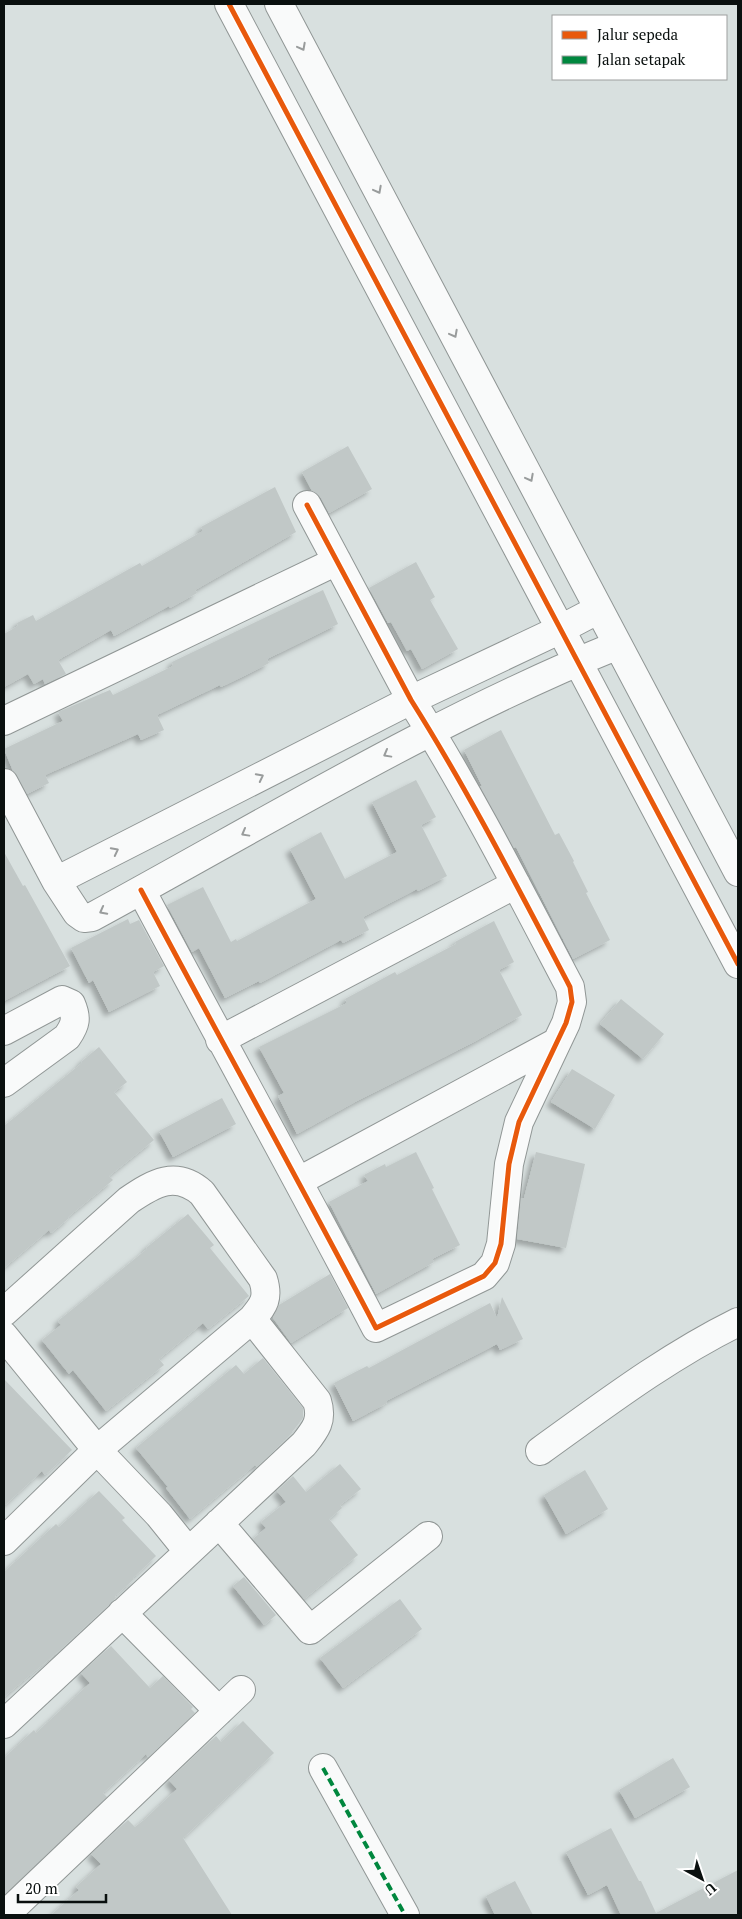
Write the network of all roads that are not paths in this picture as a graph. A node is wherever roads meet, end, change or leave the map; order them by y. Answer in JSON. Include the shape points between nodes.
{"nodes":[{"id":1,"x":229,"y":4,"type":"edge"},
{"id":2,"x":279,"y":4,"type":"edge"},
{"id":3,"x":307,"y":505,"type":"dead end"},
{"id":4,"x":337,"y":561,"type":"junction"},
{"id":5,"x":599,"y":609,"type":"junction"},
{"id":6,"x":561,"y":629,"type":"junction"},
{"id":7,"x":618,"y":645,"type":"junction"},
{"id":8,"x":578,"y":661,"type":"junction"},
{"id":9,"x":411,"y":700,"type":"junction"},
{"id":10,"x":4,"y":721,"type":"edge"},
{"id":11,"x":430,"y":731,"type":"junction"},
{"id":12,"x":4,"y":783,"type":"edge"},
{"id":13,"x":738,"y":872,"type":"edge"},
{"id":14,"x":56,"y":881,"type":"junction"},
{"id":15,"x":516,"y":884,"type":"junction"},
{"id":16,"x":141,"y":890,"type":"junction"},
{"id":17,"x":738,"y":964,"type":"edge"},
{"id":18,"x":4,"y":1031,"type":"edge"},
{"id":19,"x":220,"y":1040,"type":"junction"},
{"id":20,"x":555,"y":1043,"type":"junction"},
{"id":21,"x":4,"y":1084,"type":"edge"},
{"id":22,"x":299,"y":1181,"type":"junction"},
{"id":23,"x":4,"y":1312,"type":"edge"},
{"id":24,"x":252,"y":1320,"type":"junction"},
{"id":25,"x":738,"y":1322,"type":"edge"},
{"id":26,"x":4,"y":1336,"type":"edge"},
{"id":27,"x":97,"y":1450,"type":"junction"},
{"id":28,"x":540,"y":1451,"type":"dead end"},
{"id":29,"x":218,"y":1523,"type":"junction"},
{"id":30,"x":428,"y":1536,"type":"dead end"},
{"id":31,"x":4,"y":1541,"type":"edge"},
{"id":32,"x":188,"y":1552,"type":"junction"},
{"id":33,"x":122,"y":1613,"type":"junction"},
{"id":34,"x":241,"y":1690,"type":"dead end"},
{"id":35,"x":219,"y":1711,"type":"junction"},
{"id":36,"x":4,"y":1724,"type":"edge"},
{"id":37,"x":323,"y":1768,"type":"dead end"},
{"id":38,"x":5,"y":1915,"type":"edge"},
{"id":39,"x":405,"y":1915,"type":"edge"}],
"edges":[{"from":1,"to":6,"type":"street"},
{"from":2,"to":5,"type":"street","one_way":true},
{"from":3,"to":4,"type":"street"},
{"from":4,"to":9,"type":"street"},
{"from":4,"to":10,"type":"street"},
{"from":5,"to":6,"type":"street"},
{"from":5,"to":7,"type":"street"},
{"from":6,"to":8,"type":"street"},
{"from":6,"to":9,"type":"street"},
{"from":7,"to":8,"type":"street"},
{"from":7,"to":13,"type":"street"},
{"from":8,"to":11,"type":"street"},
{"from":8,"to":17,"type":"street"},
{"from":9,"to":11,"type":"street"},
{"from":14,"to":9,"type":"street","one_way":true},
{"from":11,"to":15,"type":"street"},
{"from":11,"to":16,"type":"street","one_way":true},
{"from":12,"to":14,"type":"street"},
{"from":16,"to":14,"type":"street","one_way":true,"via":[[92,917],[84,918],[77,913]]},
{"from":15,"to":19,"type":"street"},
{"from":15,"to":20,"type":"street","via":[[570,987],[572,1002],[566,1023]]},
{"from":16,"to":19,"type":"street"},
{"from":18,"to":21,"type":"street","via":[[62,1000],[71,1004],[76,1018],[67,1037]]},
{"from":19,"to":22,"type":"street"},
{"from":20,"to":22,"type":"street"},
{"from":20,"to":22,"type":"street","via":[[519,1122],[509,1164],[501,1244],[495,1263],[484,1276],[376,1328]]},
{"from":23,"to":24,"type":"street","via":[[129,1200],[162,1182],[176,1180],[192,1184],[202,1193],[263,1279],[267,1292],[263,1307]]},
{"from":24,"to":27,"type":"street"},
{"from":24,"to":29,"type":"street","via":[[311,1392],[320,1412],[318,1423],[304,1444]]},
{"from":25,"to":28,"type":"street","via":[[629,1386]]},
{"from":26,"to":27,"type":"street"},
{"from":27,"to":31,"type":"street"},
{"from":27,"to":32,"type":"street"},
{"from":29,"to":30,"type":"street","via":[[310,1630]]},
{"from":29,"to":32,"type":"street"},
{"from":32,"to":33,"type":"street"},
{"from":33,"to":35,"type":"street"},
{"from":33,"to":36,"type":"street"},
{"from":34,"to":35,"type":"street"},
{"from":35,"to":38,"type":"street"},
{"from":37,"to":39,"type":"street"}]}
